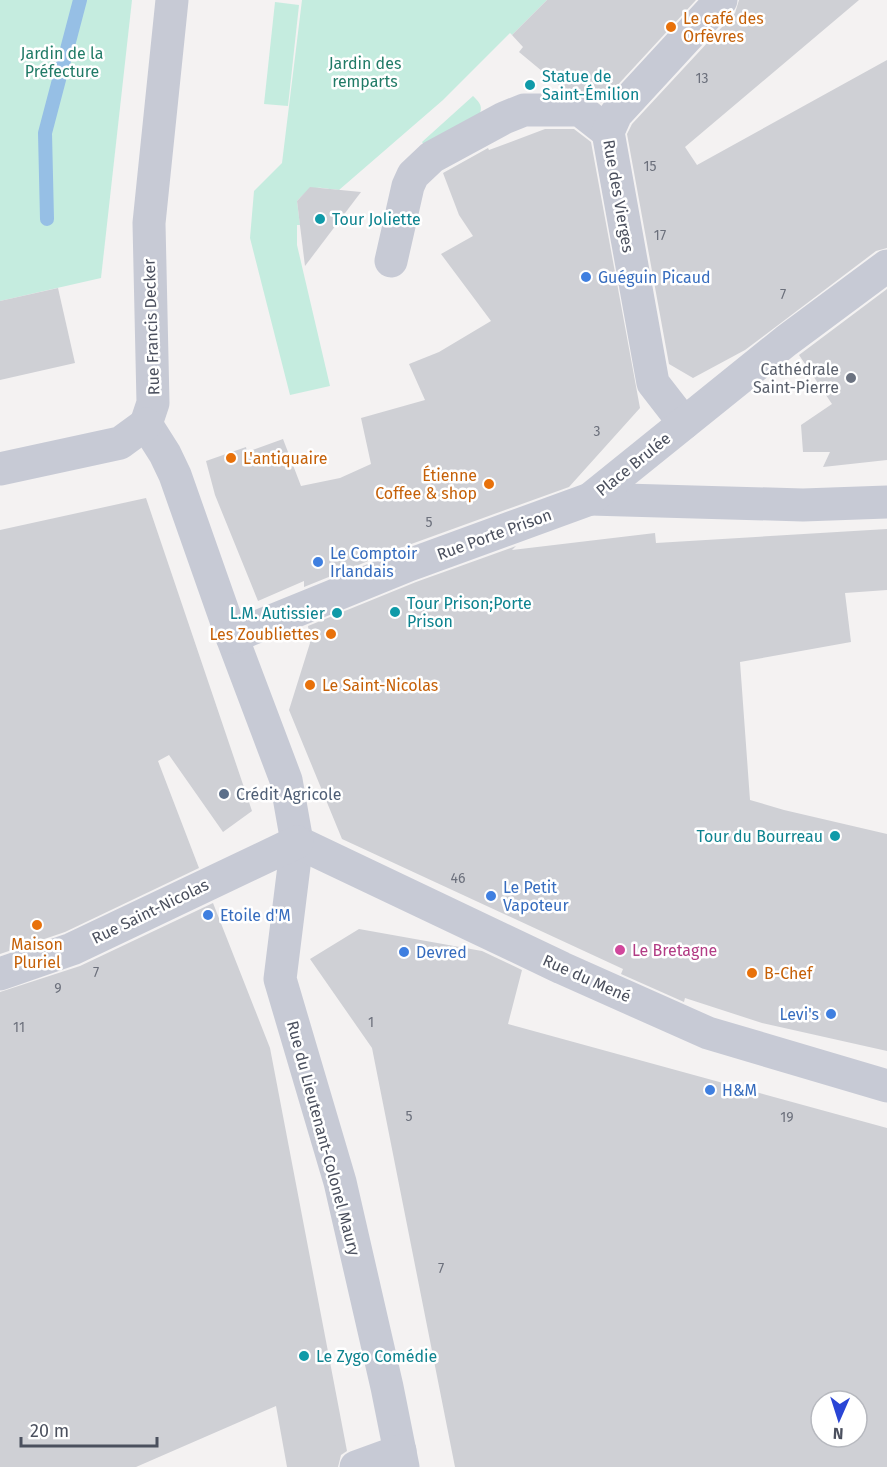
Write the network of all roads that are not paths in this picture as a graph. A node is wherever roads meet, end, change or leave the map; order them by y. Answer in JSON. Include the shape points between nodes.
{"nodes":[{"id":1,"x":172,"y":0,"type":"edge"},
{"id":2,"x":722,"y":0,"type":"edge"},
{"id":3,"x":608,"y":132,"type":"junction"},
{"id":4,"x":391,"y":261,"type":"dead end"},
{"id":5,"x":887,"y":266,"type":"edge"},
{"id":6,"x":684,"y":423,"type":"junction"},
{"id":7,"x":146,"y":424,"type":"junction"},
{"id":8,"x":0,"y":469,"type":"edge"},
{"id":9,"x":590,"y":499,"type":"junction"},
{"id":10,"x":887,"y":502,"type":"edge"},
{"id":11,"x":232,"y":637,"type":"junction"},
{"id":12,"x":297,"y":842,"type":"junction"},
{"id":13,"x":0,"y":974,"type":"edge"},
{"id":14,"x":887,"y":1086,"type":"edge"},
{"id":15,"x":401,"y":1459,"type":"edge"},
{"id":16,"x":356,"y":1467,"type":"edge"}],
"edges":[{"from":1,"to":7,"type":"street","name":"Rue Francis Decker","via":[[149,223],[153,403]]},
{"from":2,"to":3,"type":"street","name":"Rue des Vierges","via":[[616,114]]},
{"from":3,"to":4,"type":"street","via":[[580,110],[524,110],[432,157],[413,175],[408,186]]},
{"from":3,"to":6,"type":"street","name":"Rue des Vierges","via":[[652,383]]},
{"from":5,"to":6,"type":"street","name":"Place Brulée"},
{"from":6,"to":9,"type":"street","name":"Place Brulée"},
{"from":7,"to":8,"type":"street","via":[[120,443]]},
{"from":7,"to":11,"type":"street","via":[[175,475]]},
{"from":9,"to":10,"type":"street","name":"Place Brulée","via":[[803,505]]},
{"from":9,"to":11,"type":"street","name":"Rue Porte Prison","via":[[409,565]]},
{"from":11,"to":12,"type":"street","via":[[286,780]]},
{"from":12,"to":13,"type":"street","name":"Rue Saint-Nicolas","via":[[72,949]]},
{"from":12,"to":14,"type":"street","name":"Rue du Mené","via":[[708,1033]]},
{"from":12,"to":15,"type":"street","name":"Rue du Lieutenant-Colonel Maury","via":[[280,979],[340,1182]]},
{"from":15,"to":16,"type":"street"}]}
